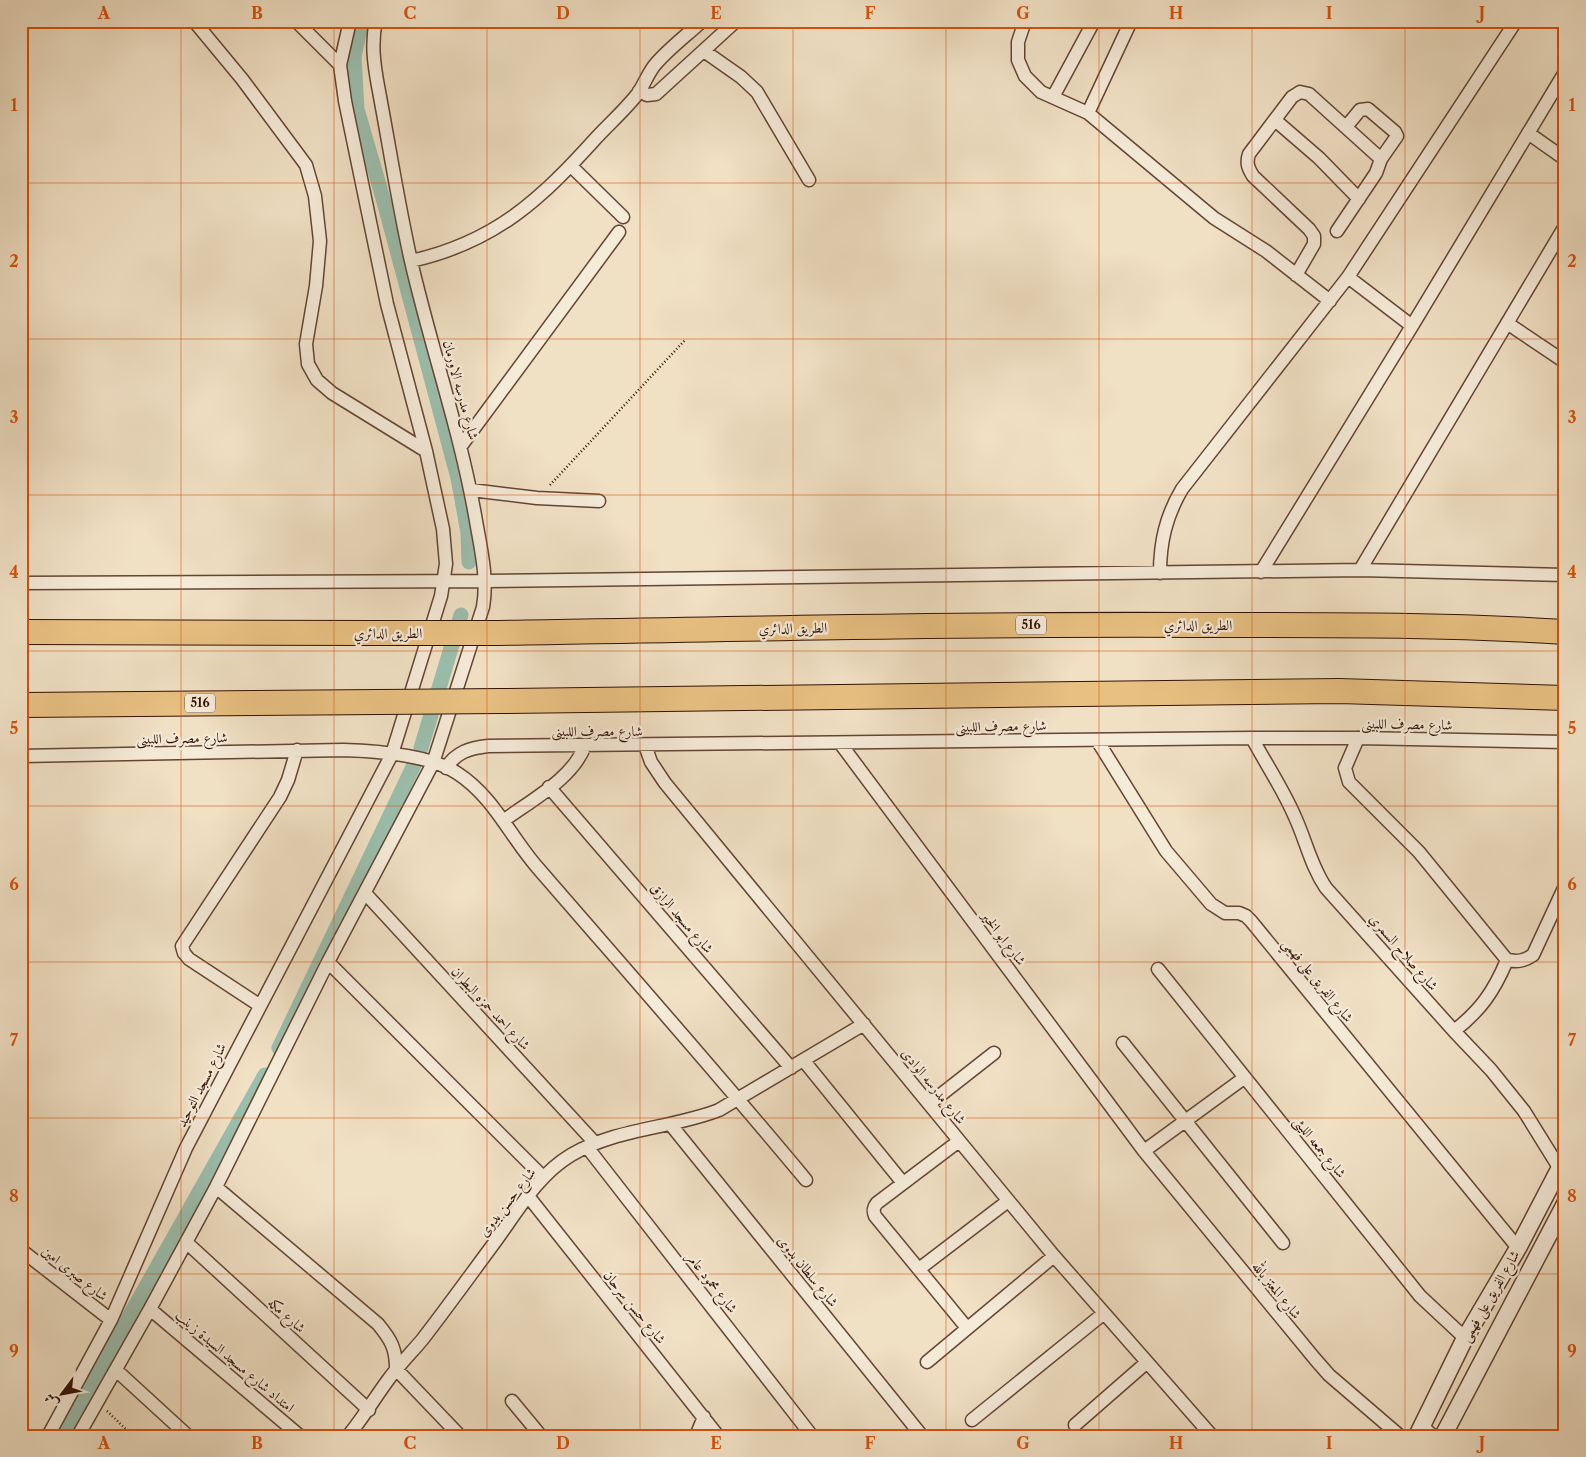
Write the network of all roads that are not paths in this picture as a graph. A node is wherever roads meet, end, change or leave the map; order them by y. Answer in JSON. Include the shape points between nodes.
{"nodes":[{"id":1,"x":194,"y":21,"type":"edge"},
{"id":2,"x":296,"y":21,"type":"edge"},
{"id":3,"x":350,"y":21,"type":"edge"},
{"id":4,"x":376,"y":21,"type":"edge"},
{"id":5,"x":702,"y":21,"type":"edge"},
{"id":6,"x":736,"y":21,"type":"edge"},
{"id":7,"x":1025,"y":21,"type":"edge"},
{"id":8,"x":1094,"y":21,"type":"edge"},
{"id":9,"x":1131,"y":21,"type":"edge"},
{"id":10,"x":1516,"y":21,"type":"edge"},
{"id":11,"x":704,"y":51,"type":"junction"},
{"id":12,"x":340,"y":65,"type":"junction"},
{"id":13,"x":1565,"y":72,"type":"edge"},
{"id":14,"x":639,"y":91,"type":"junction"},
{"id":15,"x":1053,"y":97,"type":"junction"},
{"id":16,"x":1088,"y":113,"type":"junction"},
{"id":17,"x":1274,"y":120,"type":"junction"},
{"id":18,"x":1346,"y":127,"type":"junction"},
{"id":19,"x":1528,"y":133,"type":"junction"},
{"id":20,"x":1565,"y":159,"type":"edge"},
{"id":21,"x":1381,"y":160,"type":"junction"},
{"id":22,"x":571,"y":166,"type":"junction"},
{"id":23,"x":809,"y":180,"type":"dead end"},
{"id":24,"x":1359,"y":199,"type":"junction"},
{"id":25,"x":623,"y":218,"type":"dead end"},
{"id":26,"x":1565,"y":226,"type":"edge"},
{"id":27,"x":1337,"y":231,"type":"dead end"},
{"id":28,"x":619,"y":232,"type":"dead end"},
{"id":29,"x":411,"y":261,"type":"junction"},
{"id":30,"x":1296,"y":274,"type":"junction"},
{"id":31,"x":1348,"y":277,"type":"junction"},
{"id":32,"x":1330,"y":301,"type":"junction"},
{"id":33,"x":1507,"y":323,"type":"junction"},
{"id":34,"x":1412,"y":326,"type":"junction"},
{"id":35,"x":1565,"y":362,"type":"edge"},
{"id":36,"x":461,"y":446,"type":"junction"},
{"id":37,"x":426,"y":451,"type":"junction"},
{"id":38,"x":471,"y":490,"type":"junction"},
{"id":39,"x":599,"y":501,"type":"dead end"},
{"id":40,"x":1565,"y":563,"type":"edge"},
{"id":41,"x":1360,"y":570,"type":"junction"},
{"id":42,"x":1261,"y":572,"type":"junction"},
{"id":43,"x":1160,"y":573,"type":"junction"},
{"id":44,"x":1561,"y":575,"type":"edge"},
{"id":45,"x":444,"y":582,"type":"junction"},
{"id":46,"x":486,"y":582,"type":"junction"},
{"id":47,"x":21,"y":583,"type":"edge"},
{"id":48,"x":21,"y":632,"type":"edge"},
{"id":49,"x":1565,"y":632,"type":"edge"},
{"id":50,"x":1565,"y":698,"type":"edge"},
{"id":51,"x":21,"y":705,"type":"edge"},
{"id":52,"x":1252,"y":738,"type":"junction"},
{"id":53,"x":1358,"y":738,"type":"junction"},
{"id":54,"x":1097,"y":740,"type":"junction"},
{"id":55,"x":1565,"y":742,"type":"edge"},
{"id":56,"x":840,"y":743,"type":"junction"},
{"id":57,"x":585,"y":745,"type":"junction"},
{"id":58,"x":645,"y":745,"type":"junction"},
{"id":59,"x":297,"y":750,"type":"junction"},
{"id":60,"x":392,"y":754,"type":"junction"},
{"id":61,"x":21,"y":756,"type":"edge"},
{"id":62,"x":433,"y":763,"type":"junction"},
{"id":63,"x":446,"y":768,"type":"junction"},
{"id":64,"x":549,"y":787,"type":"junction"},
{"id":65,"x":503,"y":821,"type":"junction"},
{"id":66,"x":1565,"y":886,"type":"edge"},
{"id":67,"x":365,"y":893,"type":"junction"},
{"id":68,"x":1507,"y":960,"type":"junction"},
{"id":69,"x":328,"y":962,"type":"junction"},
{"id":70,"x":1158,"y":969,"type":"dead end"},
{"id":71,"x":260,"y":1005,"type":"junction"},
{"id":72,"x":864,"y":1024,"type":"junction"},
{"id":73,"x":1454,"y":1032,"type":"junction"},
{"id":74,"x":1123,"y":1043,"type":"dead end"},
{"id":75,"x":994,"y":1052,"type":"dead end"},
{"id":76,"x":804,"y":1061,"type":"junction"},
{"id":77,"x":791,"y":1068,"type":"junction"},
{"id":78,"x":1244,"y":1078,"type":"junction"},
{"id":79,"x":738,"y":1099,"type":"junction"},
{"id":80,"x":929,"y":1104,"type":"junction"},
{"id":81,"x":1185,"y":1121,"type":"junction"},
{"id":82,"x":671,"y":1125,"type":"junction"},
{"id":83,"x":959,"y":1141,"type":"junction"},
{"id":84,"x":591,"y":1145,"type":"junction"},
{"id":85,"x":1144,"y":1151,"type":"junction"},
{"id":86,"x":1562,"y":1164,"type":"edge"},
{"id":87,"x":543,"y":1177,"type":"junction"},
{"id":88,"x":806,"y":1180,"type":"dead end"},
{"id":89,"x":903,"y":1183,"type":"junction"},
{"id":90,"x":216,"y":1187,"type":"junction"},
{"id":91,"x":528,"y":1196,"type":"junction"},
{"id":92,"x":1008,"y":1201,"type":"junction"},
{"id":93,"x":1565,"y":1204,"type":"edge"},
{"id":94,"x":186,"y":1242,"type":"junction"},
{"id":95,"x":1283,"y":1243,"type":"dead end"},
{"id":96,"x":1518,"y":1248,"type":"junction"},
{"id":97,"x":21,"y":1250,"type":"edge"},
{"id":98,"x":1054,"y":1256,"type":"junction"},
{"id":99,"x":919,"y":1269,"type":"junction"},
{"id":100,"x":150,"y":1309,"type":"junction"},
{"id":101,"x":1103,"y":1314,"type":"junction"},
{"id":102,"x":111,"y":1320,"type":"junction"},
{"id":103,"x":967,"y":1328,"type":"junction"},
{"id":104,"x":1464,"y":1338,"type":"junction"},
{"id":105,"x":927,"y":1362,"type":"dead end"},
{"id":106,"x":1146,"y":1363,"type":"junction"},
{"id":107,"x":396,"y":1369,"type":"junction"},
{"id":108,"x":116,"y":1370,"type":"junction"},
{"id":109,"x":512,"y":1402,"type":"dead end"},
{"id":110,"x":369,"y":1410,"type":"junction"},
{"id":111,"x":704,"y":1417,"type":"junction"},
{"id":112,"x":972,"y":1420,"type":"dead end"},
{"id":113,"x":1075,"y":1425,"type":"dead end"},
{"id":114,"x":1424,"y":1432,"type":"edge"},
{"id":115,"x":353,"y":1434,"type":"edge"},
{"id":116,"x":48,"y":1436,"type":"edge"},
{"id":117,"x":78,"y":1436,"type":"edge"},
{"id":118,"x":188,"y":1436,"type":"edge"},
{"id":119,"x":300,"y":1436,"type":"edge"},
{"id":120,"x":460,"y":1436,"type":"edge"},
{"id":121,"x":541,"y":1436,"type":"edge"},
{"id":122,"x":696,"y":1436,"type":"edge"},
{"id":123,"x":718,"y":1436,"type":"edge"},
{"id":124,"x":812,"y":1436,"type":"edge"},
{"id":125,"x":922,"y":1436,"type":"edge"},
{"id":126,"x":1212,"y":1436,"type":"edge"},
{"id":127,"x":1400,"y":1436,"type":"edge"},
{"id":128,"x":1442,"y":1436,"type":"edge"}],
"edges":[{"from":1,"to":37,"type":"street","via":[[306,165],[315,196],[320,241],[306,344],[308,364],[316,380]]},
{"from":2,"to":12,"type":"street"},
{"from":3,"to":12,"type":"street"},
{"from":4,"to":29,"type":"street","name":"شارع مدرسه الاورمان","via":[[373,60]]},
{"from":5,"to":14,"type":"street","via":[[653,67]]},
{"from":6,"to":11,"type":"street"},
{"from":7,"to":15,"type":"street","via":[[1018,42],[1018,60],[1025,76],[1041,92]]},
{"from":8,"to":15,"type":"street"},
{"from":9,"to":16,"type":"street"},
{"from":10,"to":31,"type":"street"},
{"from":11,"to":14,"type":"street","via":[[656,94],[647,95]]},
{"from":11,"to":23,"type":"street","via":[[757,92]]},
{"from":12,"to":37,"type":"street","via":[[351,138],[387,304]]},
{"from":13,"to":19,"type":"street"},
{"from":14,"to":22,"type":"street"},
{"from":15,"to":16,"type":"street"},
{"from":16,"to":30,"type":"street","via":[[1214,218]]},
{"from":17,"to":18,"type":"street","via":[[1292,96],[1300,92],[1309,94]]},
{"from":17,"to":24,"type":"street","via":[[1319,158]]},
{"from":17,"to":30,"type":"street","via":[[1249,154],[1248,168],[1252,176],[1313,232],[1314,244]]},
{"from":18,"to":21,"type":"street"},
{"from":18,"to":21,"type":"street","via":[[1360,110],[1368,109],[1395,132],[1395,141]]},
{"from":19,"to":20,"type":"street"},
{"from":19,"to":34,"type":"street"},
{"from":21,"to":24,"type":"street"},
{"from":22,"to":25,"type":"street"},
{"from":22,"to":29,"type":"street","via":[[496,229],[455,249]]},
{"from":24,"to":27,"type":"street"},
{"from":26,"to":33,"type":"street"},
{"from":28,"to":36,"type":"street"},
{"from":29,"to":36,"type":"street","name":"شارع مدرسه الاورمان"},
{"from":30,"to":32,"type":"street"},
{"from":31,"to":32,"type":"street"},
{"from":31,"to":34,"type":"street"},
{"from":32,"to":43,"type":"street","via":[[1182,489],[1165,528]]},
{"from":33,"to":35,"type":"street"},
{"from":33,"to":41,"type":"street"},
{"from":34,"to":42,"type":"street"},
{"from":36,"to":38,"type":"street","name":"شارع مدرسه الاورمان"},
{"from":37,"to":45,"type":"street","via":[[443,529]]},
{"from":38,"to":39,"type":"street"},
{"from":38,"to":46,"type":"street","name":"شارع مدرسه الاورمان"},
{"from":40,"to":44,"type":"street"},
{"from":41,"to":42,"type":"street"},
{"from":41,"to":44,"type":"street"},
{"from":42,"to":43,"type":"street"},
{"from":43,"to":46,"type":"street"},
{"from":45,"to":46,"type":"street"},
{"from":45,"to":47,"type":"street"},
{"from":45,"to":60,"type":"street"},
{"from":46,"to":62,"type":"street","name":"شارع مدرسه الاورمان","via":[[483,607]]},
{"from":48,"to":49,"type":"highway","name":"الطريق الدائري","number":"516","bridge":true,"via":[[498,633],[1060,624],[1371,625]]},
{"from":50,"to":51,"type":"highway","number":"516","bridge":true,"via":[[1339,691]]},
{"from":52,"to":53,"type":"street","name":"شارع مصرف اللبينى"},
{"from":52,"to":54,"type":"street","name":"شارع مصرف اللبينى"},
{"from":52,"to":73,"type":"street","name":"شارع صلاح السمري","via":[[1295,816],[1317,874],[1326,888]]},
{"from":53,"to":55,"type":"street","name":"شارع مصرف اللبينى"},
{"from":53,"to":68,"type":"street","via":[[1345,768],[1349,782],[1419,852]]},
{"from":54,"to":56,"type":"street","name":"شارع مصرف اللبينى"},
{"from":54,"to":96,"type":"street","name":"شارع الفريق على فهمي","via":[[1166,851],[1211,904],[1225,913],[1239,913],[1251,921]]},
{"from":56,"to":58,"type":"street","name":"شارع مصرف اللبينى"},
{"from":56,"to":85,"type":"street","name":"شارع ابو الخير"},
{"from":57,"to":58,"type":"street","name":"شارع مصرف اللبينى"},
{"from":57,"to":63,"type":"street","name":"شارع مصرف اللبينى","via":[[477,748],[457,754]]},
{"from":57,"to":64,"type":"street","via":[[572,768]]},
{"from":58,"to":72,"type":"street","name":"شارع مدرسه الوادى","via":[[651,762],[665,783]]},
{"from":59,"to":60,"type":"street","name":"شارع مصرف اللبينى"},
{"from":59,"to":61,"type":"street","name":"شارع مصرف اللبينى"},
{"from":59,"to":71,"type":"street","via":[[280,797],[182,946],[189,959]]},
{"from":60,"to":62,"type":"street","name":"شارع مصرف اللبينى"},
{"from":60,"to":71,"type":"street","name":"شارع مسجد التوحيد"},
{"from":62,"to":63,"type":"street","name":"شارع مصرف اللبينى"},
{"from":62,"to":67,"type":"street"},
{"from":63,"to":65,"type":"street","name":"شارع مصرف اللبينى","via":[[480,791]]},
{"from":64,"to":65,"type":"street"},
{"from":64,"to":77,"type":"street","name":"شارع مسجد الرازق"},
{"from":65,"to":79,"type":"street","name":"شارع مصرف اللبينى","via":[[525,853]]},
{"from":66,"to":68,"type":"street","via":[[1533,955],[1516,962]]},
{"from":67,"to":69,"type":"street"},
{"from":67,"to":84,"type":"street","name":"شارع احمد حمزه البطران"},
{"from":68,"to":73,"type":"street","via":[[1488,999]]},
{"from":69,"to":87,"type":"street"},
{"from":69,"to":90,"type":"street"},
{"from":70,"to":78,"type":"street","name":"شارع جمعه الليثى"},
{"from":71,"to":102,"type":"street","name":"شارع مسجد التوحيد","via":[[186,1148]]},
{"from":72,"to":76,"type":"street","name":"شارع حسن بدوى"},
{"from":72,"to":80,"type":"street","name":"شارع مدرسه الوادى"},
{"from":73,"to":86,"type":"street","name":"شارع صلاح السمري","via":[[1508,1090]]},
{"from":74,"to":81,"type":"street"},
{"from":75,"to":80,"type":"street"},
{"from":76,"to":77,"type":"street","name":"شارع حسن بدوى"},
{"from":76,"to":89,"type":"street"},
{"from":77,"to":79,"type":"street","name":"شارع حسن بدوى"},
{"from":78,"to":81,"type":"street"},
{"from":78,"to":104,"type":"street","name":"شارع جمعه الليثى","via":[[1420,1296]]},
{"from":79,"to":82,"type":"street","name":"شارع حسن بدوى","via":[[719,1110]]},
{"from":79,"to":88,"type":"street","name":"شارع مصرف اللبينى"},
{"from":80,"to":83,"type":"street","name":"شارع مدرسه الوادى"},
{"from":81,"to":85,"type":"street"},
{"from":81,"to":95,"type":"street"},
{"from":82,"to":84,"type":"street","name":"شارع حسن بدوى","via":[[624,1133]]},
{"from":82,"to":125,"type":"street","name":"شارع سلطان بدوى"},
{"from":83,"to":89,"type":"street"},
{"from":83,"to":92,"type":"street","name":"شارع مدرسه الوادى"},
{"from":84,"to":87,"type":"street","name":"شارع حسن بدوى"},
{"from":84,"to":124,"type":"street","name":"شارع محمود عامر"},
{"from":85,"to":127,"type":"street","name":"شارع المعتز بالله","via":[[1315,1359]]},
{"from":86,"to":96,"type":"street","name":"شارع الفريق على فهمى"},
{"from":87,"to":91,"type":"street","name":"شارع حسن بدوى"},
{"from":89,"to":99,"type":"street","via":[[877,1203],[874,1212]]},
{"from":90,"to":94,"type":"street"},
{"from":90,"to":107,"type":"street","via":[[378,1324],[391,1340]]},
{"from":91,"to":107,"type":"street","name":"شارع حسن بدوى"},
{"from":91,"to":111,"type":"street","name":"شارع حسن سرحان"},
{"from":92,"to":98,"type":"street","name":"شارع مدرسه الوادى"},
{"from":92,"to":99,"type":"street"},
{"from":93,"to":128,"type":"street","name":"شارع الفريق على فهمى"},
{"from":94,"to":100,"type":"street"},
{"from":94,"to":110,"type":"street","name":"شارع مكه"},
{"from":96,"to":104,"type":"street","name":"شارع الفريق على فهمى"},
{"from":97,"to":102,"type":"street","name":"شارع صبرى امين"},
{"from":98,"to":101,"type":"street","name":"شارع مدرسه الوادى"},
{"from":98,"to":103,"type":"street"},
{"from":99,"to":103,"type":"street"},
{"from":100,"to":108,"type":"street"},
{"from":100,"to":119,"type":"street","name":"امتداد شارع مسجد السيدة زينب"},
{"from":101,"to":106,"type":"street","name":"شارع مدرسه الوادى"},
{"from":101,"to":112,"type":"street"},
{"from":102,"to":116,"type":"street","name":"شارع مسجد التوحيد"},
{"from":103,"to":105,"type":"street"},
{"from":104,"to":114,"type":"street","name":"شارع الفريق على فهمى"},
{"from":106,"to":113,"type":"street"},
{"from":106,"to":126,"type":"street","name":"شارع مدرسه الوادى"},
{"from":107,"to":110,"type":"street","name":"شارع حسن بدوى"},
{"from":107,"to":120,"type":"street"},
{"from":108,"to":117,"type":"street"},
{"from":108,"to":118,"type":"street"},
{"from":109,"to":121,"type":"street"},
{"from":110,"to":115,"type":"street","name":"شارع حسن بدوى"},
{"from":111,"to":122,"type":"street"},
{"from":111,"to":123,"type":"street","name":"شارع حسن سرحان"}]}
